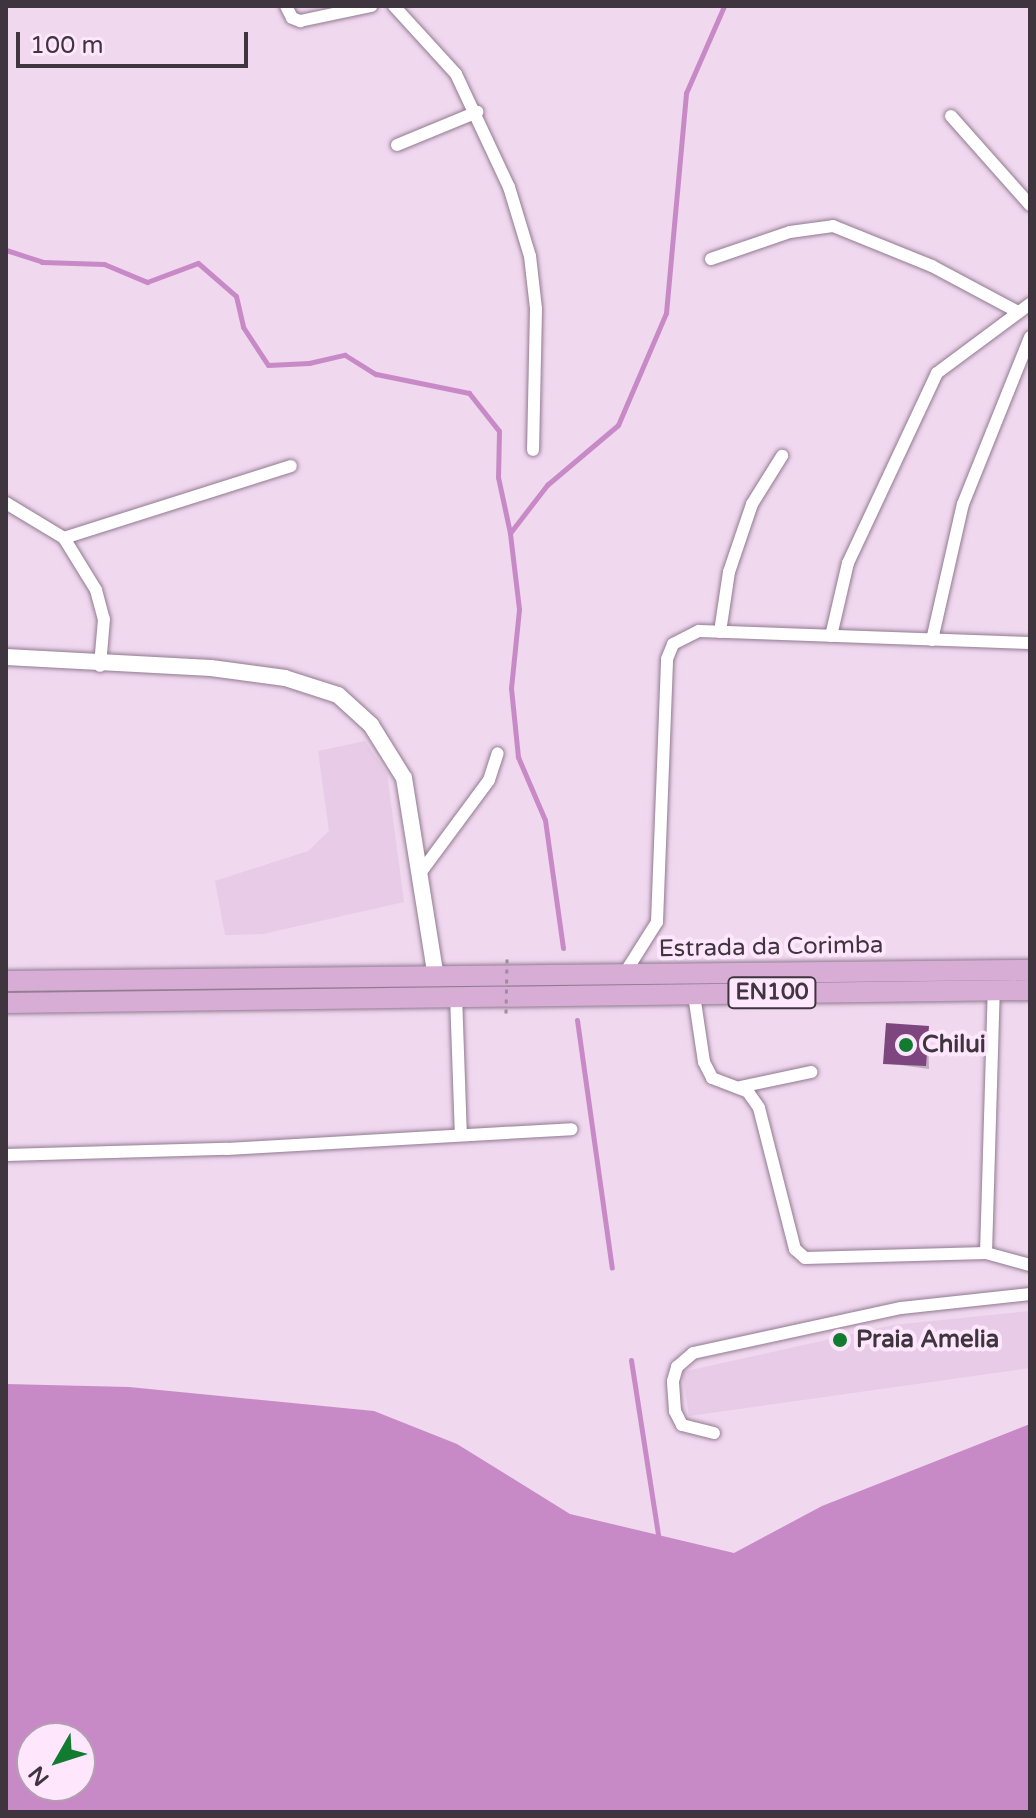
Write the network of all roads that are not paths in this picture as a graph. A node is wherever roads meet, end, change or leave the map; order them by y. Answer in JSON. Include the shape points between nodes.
{"nodes":[{"id":1,"x":286,"y":6,"type":"edge"},
{"id":2,"x":371,"y":6,"type":"edge"},
{"id":3,"x":394,"y":6,"type":"edge"},
{"id":4,"x":477,"y":112,"type":"junction"},
{"id":5,"x":951,"y":116,"type":"dead end"},
{"id":6,"x":397,"y":145,"type":"dead end"},
{"id":7,"x":1030,"y":205,"type":"edge"},
{"id":8,"x":711,"y":259,"type":"dead end"},
{"id":9,"x":1030,"y":304,"type":"edge"},
{"id":10,"x":1018,"y":312,"type":"junction"},
{"id":11,"x":1030,"y":337,"type":"edge"},
{"id":12,"x":533,"y":450,"type":"dead end"},
{"id":13,"x":782,"y":456,"type":"dead end"},
{"id":14,"x":291,"y":466,"type":"dead end"},
{"id":15,"x":6,"y":503,"type":"edge"},
{"id":16,"x":64,"y":538,"type":"junction"},
{"id":17,"x":720,"y":632,"type":"junction"},
{"id":18,"x":831,"y":636,"type":"junction"},
{"id":19,"x":932,"y":640,"type":"junction"},
{"id":20,"x":1030,"y":643,"type":"edge"},
{"id":21,"x":6,"y":657,"type":"edge"},
{"id":22,"x":100,"y":666,"type":"junction"},
{"id":23,"x":498,"y":753,"type":"dead end"},
{"id":24,"x":421,"y":872,"type":"junction"},
{"id":25,"x":1030,"y":970,"type":"edge"},
{"id":26,"x":623,"y":976,"type":"junction"},
{"id":27,"x":436,"y":977,"type":"junction"},
{"id":28,"x":6,"y":981,"type":"edge"},
{"id":29,"x":994,"y":990,"type":"junction"},
{"id":30,"x":1030,"y":990,"type":"edge"},
{"id":31,"x":456,"y":995,"type":"junction"},
{"id":32,"x":694,"y":995,"type":"junction"},
{"id":33,"x":6,"y":1003,"type":"edge"},
{"id":34,"x":811,"y":1072,"type":"dead end"},
{"id":35,"x":740,"y":1087,"type":"junction"},
{"id":36,"x":571,"y":1129,"type":"dead end"},
{"id":37,"x":461,"y":1135,"type":"junction"},
{"id":38,"x":6,"y":1155,"type":"edge"},
{"id":39,"x":986,"y":1253,"type":"junction"},
{"id":40,"x":1030,"y":1265,"type":"edge"},
{"id":41,"x":1030,"y":1294,"type":"edge"},
{"id":42,"x":714,"y":1433,"type":"dead end"}],
"edges":[{"from":1,"to":2,"type":"street","via":[[300,21]]},
{"from":3,"to":4,"type":"street","via":[[433,43]]},
{"from":4,"to":6,"type":"street"},
{"from":4,"to":12,"type":"street","via":[[530,256],[538,372]]},
{"from":5,"to":7,"type":"street"},
{"from":8,"to":10,"type":"street","via":[[790,232],[833,226],[932,266]]},
{"from":9,"to":10,"type":"street"},
{"from":10,"to":18,"type":"street","via":[[937,373],[848,563]]},
{"from":11,"to":19,"type":"street","via":[[963,504]]},
{"from":13,"to":17,"type":"street","via":[[752,504],[729,572]]},
{"from":14,"to":16,"type":"street"},
{"from":15,"to":16,"type":"street"},
{"from":16,"to":22,"type":"street","via":[[103,604]]},
{"from":17,"to":18,"type":"street"},
{"from":17,"to":26,"type":"street","via":[[685,634],[667,659],[657,922]]},
{"from":18,"to":19,"type":"street"},
{"from":19,"to":20,"type":"street"},
{"from":21,"to":22,"type":"street"},
{"from":22,"to":24,"type":"street","via":[[211,668],[285,678],[338,695],[371,725],[404,778]]},
{"from":23,"to":24,"type":"street","via":[[489,780]]},
{"from":24,"to":27,"type":"street"},
{"from":25,"to":26,"type":"main road","name":"Estrada da Corimba","number":"EN100"},
{"from":26,"to":27,"type":"main road","name":"Estrada da Corimba","number":"EN100","via":[[510,968]]},
{"from":27,"to":28,"type":"main road","number":"EN100"},
{"from":29,"to":30,"type":"main road","name":"Estrada da Corimba","number":"EN100"},
{"from":29,"to":32,"type":"main road","name":"Estrada da Corimba","number":"EN100"},
{"from":29,"to":39,"type":"street"},
{"from":31,"to":32,"type":"main road","name":"Estrada da Corimba","number":"EN100","via":[[507,1003]]},
{"from":31,"to":33,"type":"main road","name":"Estrada da Corimba","number":"EN100"},
{"from":31,"to":37,"type":"street"},
{"from":32,"to":35,"type":"street","via":[[704,1062],[720,1084]]},
{"from":34,"to":35,"type":"street"},
{"from":35,"to":39,"type":"street","via":[[766,1125],[795,1249],[805,1258]]},
{"from":36,"to":37,"type":"street"},
{"from":37,"to":38,"type":"street"},
{"from":39,"to":40,"type":"street"},
{"from":41,"to":42,"type":"street","via":[[901,1308],[693,1353],[677,1367],[675,1411],[682,1425]]}]}
